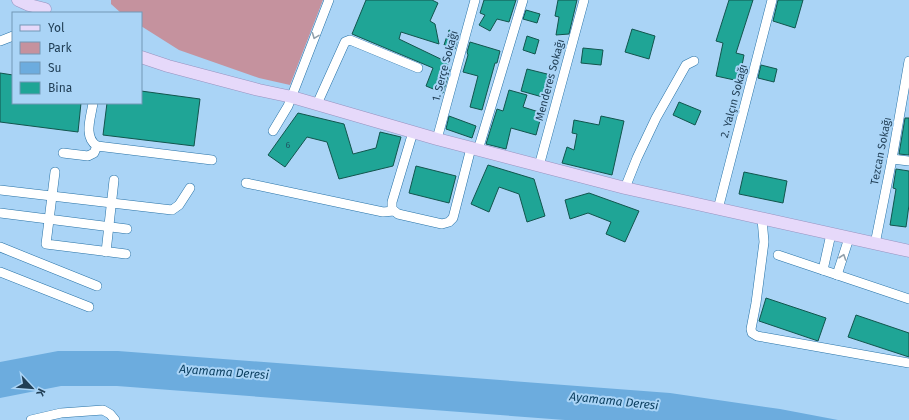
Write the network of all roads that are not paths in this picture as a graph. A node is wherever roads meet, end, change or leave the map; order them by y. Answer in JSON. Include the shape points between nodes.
{"nodes":[{"id":1,"x":18,"y":0,"type":"edge"},
{"id":2,"x":33,"y":0,"type":"edge"},
{"id":3,"x":329,"y":0,"type":"edge"},
{"id":4,"x":475,"y":0,"type":"edge"},
{"id":5,"x":522,"y":0,"type":"edge"},
{"id":6,"x":584,"y":0,"type":"edge"},
{"id":7,"x":772,"y":0,"type":"edge"},
{"id":8,"x":49,"y":11,"type":"edge"},
{"id":9,"x":12,"y":36,"type":"edge"},
{"id":10,"x":0,"y":41,"type":"edge"},
{"id":11,"x":142,"y":57,"type":"edge"},
{"id":12,"x":694,"y":61,"type":"dead end"},
{"id":13,"x":909,"y":61,"type":"edge"},
{"id":14,"x":418,"y":68,"type":"dead end"},
{"id":15,"x":292,"y":97,"type":"junction"},
{"id":16,"x":93,"y":104,"type":"edge"},
{"id":17,"x":317,"y":104,"type":"junction"},
{"id":18,"x":273,"y":131,"type":"dead end"},
{"id":19,"x":413,"y":132,"type":"junction"},
{"id":20,"x":437,"y":139,"type":"junction"},
{"id":21,"x":97,"y":146,"type":"junction"},
{"id":22,"x":475,"y":149,"type":"junction"},
{"id":23,"x":63,"y":153,"type":"dead end"},
{"id":24,"x":892,"y":159,"type":"junction"},
{"id":25,"x":212,"y":160,"type":"dead end"},
{"id":26,"x":909,"y":161,"type":"edge"},
{"id":27,"x":539,"y":166,"type":"junction"},
{"id":28,"x":55,"y":172,"type":"dead end"},
{"id":29,"x":114,"y":180,"type":"dead end"},
{"id":30,"x":246,"y":183,"type":"dead end"},
{"id":31,"x":190,"y":188,"type":"dead end"},
{"id":32,"x":625,"y":188,"type":"junction"},
{"id":33,"x":0,"y":190,"type":"edge"},
{"id":34,"x":52,"y":196,"type":"junction"},
{"id":35,"x":112,"y":203,"type":"junction"},
{"id":36,"x":718,"y":209,"type":"junction"},
{"id":37,"x":394,"y":211,"type":"junction"},
{"id":38,"x":0,"y":213,"type":"edge"},
{"id":39,"x":50,"y":219,"type":"junction"},
{"id":40,"x":762,"y":219,"type":"junction"},
{"id":41,"x":109,"y":227,"type":"junction"},
{"id":42,"x":127,"y":229,"type":"dead end"},
{"id":43,"x":831,"y":234,"type":"junction"},
{"id":44,"x":849,"y":238,"type":"junction"},
{"id":45,"x":874,"y":244,"type":"junction"},
{"id":46,"x":0,"y":247,"type":"edge"},
{"id":47,"x":909,"y":251,"type":"edge"},
{"id":48,"x":106,"y":252,"type":"junction"},
{"id":49,"x":126,"y":254,"type":"dead end"},
{"id":50,"x":778,"y":255,"type":"dead end"},
{"id":51,"x":823,"y":270,"type":"junction"},
{"id":52,"x":0,"y":272,"type":"edge"},
{"id":53,"x":837,"y":275,"type":"junction"},
{"id":54,"x":98,"y":286,"type":"dead end"},
{"id":55,"x":909,"y":299,"type":"edge"},
{"id":56,"x":89,"y":307,"type":"dead end"},
{"id":57,"x":909,"y":363,"type":"edge"},
{"id":58,"x":31,"y":420,"type":"edge"},
{"id":59,"x":115,"y":420,"type":"edge"}],
"edges":[{"from":1,"to":8,"type":"main road"},
{"from":2,"to":8,"type":"main road"},
{"from":3,"to":15,"type":"street","one_way":true},
{"from":4,"to":20,"type":"street","name":"1. Serçe Sokağı"},
{"from":5,"to":22,"type":"street"},
{"from":6,"to":27,"type":"street","name":"Menderes Sokağı"},
{"from":7,"to":36,"type":"street","name":"2. Yalçın Sokağı"},
{"from":9,"to":10,"type":"street"},
{"from":11,"to":15,"type":"main road"},
{"from":12,"to":32,"type":"street","via":[[686,64],[656,118]]},
{"from":13,"to":24,"type":"street","name":"Tezcan Sokağı"},
{"from":14,"to":17,"type":"street","via":[[350,40],[345,42]]},
{"from":15,"to":17,"type":"main road"},
{"from":15,"to":18,"type":"street"},
{"from":16,"to":21,"type":"street","via":[[88,133],[90,140]]},
{"from":17,"to":19,"type":"main road"},
{"from":19,"to":20,"type":"main road"},
{"from":19,"to":37,"type":"street","via":[[392,202]]},
{"from":20,"to":22,"type":"main road"},
{"from":21,"to":23,"type":"street","via":[[94,153],[88,156]]},
{"from":21,"to":25,"type":"street"},
{"from":22,"to":27,"type":"main road"},
{"from":22,"to":37,"type":"street","via":[[451,220],[442,224]]},
{"from":24,"to":26,"type":"street"},
{"from":24,"to":45,"type":"street","name":"Tezcan Sokağı"},
{"from":27,"to":32,"type":"main road"},
{"from":28,"to":34,"type":"street"},
{"from":29,"to":35,"type":"street"},
{"from":30,"to":37,"type":"street","via":[[383,212]]},
{"from":31,"to":35,"type":"street","via":[[179,205],[172,210]]},
{"from":32,"to":36,"type":"main road"},
{"from":33,"to":34,"type":"street"},
{"from":34,"to":35,"type":"street"},
{"from":34,"to":39,"type":"street"},
{"from":35,"to":41,"type":"street"},
{"from":36,"to":40,"type":"main road"},
{"from":38,"to":39,"type":"street"},
{"from":39,"to":41,"type":"street"},
{"from":39,"to":48,"type":"street","via":[[46,244]]},
{"from":40,"to":43,"type":"main road"},
{"from":40,"to":57,"type":"street","via":[[764,242],[752,333],[757,336]]},
{"from":41,"to":42,"type":"street"},
{"from":41,"to":48,"type":"street"},
{"from":43,"to":44,"type":"main road"},
{"from":43,"to":51,"type":"street"},
{"from":44,"to":45,"type":"main road"},
{"from":53,"to":44,"type":"street","one_way":true},
{"from":45,"to":47,"type":"main road"},
{"from":46,"to":54,"type":"street"},
{"from":48,"to":49,"type":"street"},
{"from":50,"to":51,"type":"street"},
{"from":51,"to":53,"type":"street"},
{"from":52,"to":56,"type":"street"},
{"from":53,"to":55,"type":"street"},
{"from":58,"to":59,"type":"street","via":[[61,413],[103,410]]}]}
